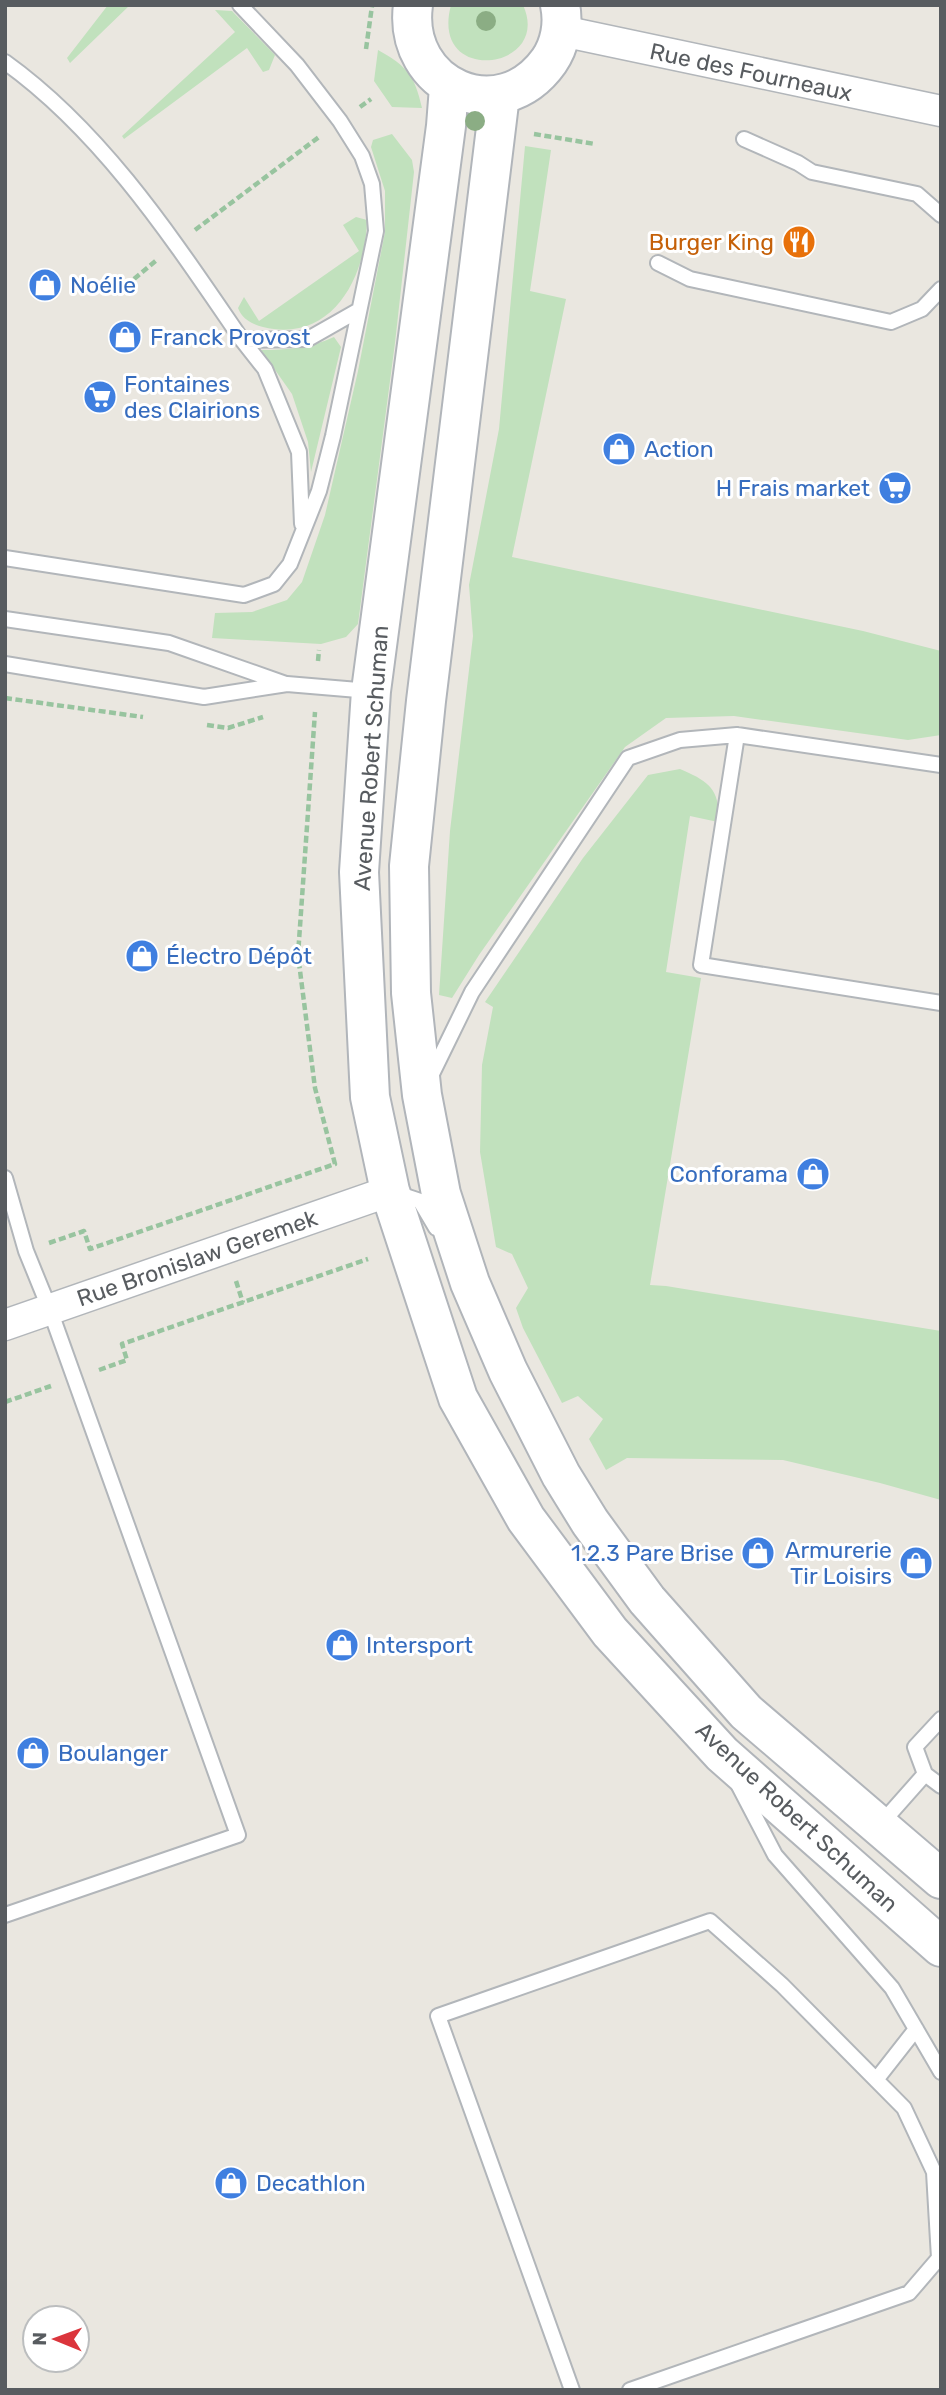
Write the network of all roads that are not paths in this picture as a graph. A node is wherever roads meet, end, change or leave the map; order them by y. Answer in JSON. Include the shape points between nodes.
{"nodes":[{"id":1,"x":240,"y":5,"type":"edge"},
{"id":2,"x":409,"y":6,"type":"edge"},
{"id":3,"x":561,"y":18,"type":"edge"},
{"id":4,"x":5,"y":62,"type":"edge"},
{"id":5,"x":449,"y":87,"type":"junction"},
{"id":6,"x":500,"y":95,"type":"junction"},
{"id":7,"x":941,"y":111,"type":"edge"},
{"id":8,"x":744,"y":139,"type":"dead end"},
{"id":9,"x":941,"y":215,"type":"edge"},
{"id":10,"x":658,"y":263,"type":"dead end"},
{"id":11,"x":941,"y":289,"type":"edge"},
{"id":12,"x":359,"y":310,"type":"junction"},
{"id":13,"x":242,"y":340,"type":"junction"},
{"id":14,"x":302,"y":533,"type":"junction"},
{"id":15,"x":5,"y":558,"type":"edge"},
{"id":16,"x":5,"y":619,"type":"edge"},
{"id":17,"x":5,"y":664,"type":"edge"},
{"id":18,"x":287,"y":684,"type":"junction"},
{"id":19,"x":371,"y":691,"type":"junction"},
{"id":20,"x":737,"y":735,"type":"junction"},
{"id":21,"x":941,"y":765,"type":"edge"},
{"id":22,"x":941,"y":1003,"type":"edge"},
{"id":23,"x":422,"y":1095,"type":"junction"},
{"id":24,"x":5,"y":1178,"type":"edge"},
{"id":25,"x":390,"y":1191,"type":"junction"},
{"id":26,"x":470,"y":1283,"type":"junction"},
{"id":27,"x":50,"y":1310,"type":"junction"},
{"id":28,"x":5,"y":1325,"type":"edge"},
{"id":29,"x":941,"y":1719,"type":"edge"},
{"id":30,"x":722,"y":1754,"type":"junction"},
{"id":31,"x":925,"y":1773,"type":"junction"},
{"id":32,"x":941,"y":1786,"type":"edge"},
{"id":33,"x":878,"y":1827,"type":"junction"},
{"id":34,"x":941,"y":1879,"type":"edge"},
{"id":35,"x":5,"y":1915,"type":"edge"},
{"id":36,"x":941,"y":1947,"type":"edge"},
{"id":37,"x":916,"y":2029,"type":"junction"},
{"id":38,"x":941,"y":2072,"type":"edge"},
{"id":39,"x":876,"y":2080,"type":"junction"},
{"id":40,"x":937,"y":2167,"type":"edge"},
{"id":41,"x":572,"y":2390,"type":"edge"},
{"id":42,"x":630,"y":2390,"type":"edge"}],
"edges":[{"from":1,"to":12,"type":"lane","via":[[298,65],[362,156],[372,184],[376,231]]},
{"from":2,"to":5,"type":"street","via":[[418,53]]},
{"from":3,"to":6,"type":"street","via":[[554,54],[541,73],[523,88]]},
{"from":3,"to":7,"type":"street","name":"Rue des Fourneaux"},
{"from":4,"to":13,"type":"lane","via":[[75,122],[133,188]]},
{"from":5,"to":6,"type":"street","via":[[474,95]]},
{"from":5,"to":19,"type":"street","name":"Avenue Robert Schuman"},
{"from":6,"to":23,"type":"street","name":"Avenue Robert Schuman","via":[[409,866],[411,993]]},
{"from":8,"to":9,"type":"lane","via":[[812,172],[916,194]]},
{"from":10,"to":11,"type":"lane","via":[[690,279],[891,322],[922,309]]},
{"from":12,"to":13,"type":"lane","via":[[308,339]]},
{"from":12,"to":14,"type":"lane","via":[[319,491]]},
{"from":13,"to":14,"type":"lane","via":[[265,369],[299,452]]},
{"from":14,"to":15,"type":"lane","via":[[290,564],[274,584],[244,595]]},
{"from":16,"to":18,"type":"lane","via":[[169,643]]},
{"from":17,"to":18,"type":"lane","via":[[204,697]]},
{"from":18,"to":19,"type":"lane"},
{"from":19,"to":25,"type":"street","name":"Avenue Robert Schuman","via":[[359,872],[370,1097]]},
{"from":20,"to":21,"type":"lane"},
{"from":20,"to":22,"type":"lane","via":[[701,965]]},
{"from":20,"to":23,"type":"lane","via":[[680,740],[628,758],[472,992]]},
{"from":23,"to":26,"type":"street","name":"Avenue Robert Schuman","via":[[441,1194]]},
{"from":24,"to":27,"type":"lane","via":[[26,1251]]},
{"from":25,"to":26,"type":"lane","via":[[420,1201]]},
{"from":25,"to":27,"type":"street","name":"Rue Bronislaw Geremek"},
{"from":25,"to":30,"type":"street","name":"Avenue Robert Schuman","via":[[458,1398],[526,1519],[610,1632]]},
{"from":26,"to":33,"type":"street","name":"Avenue Robert Schuman","via":[[561,1475],[647,1600],[746,1712]]},
{"from":27,"to":28,"type":"street","name":"Rue Bronislaw Geremek"},
{"from":27,"to":35,"type":"lane","via":[[239,1835]]},
{"from":29,"to":31,"type":"lane","via":[[915,1747]]},
{"from":30,"to":36,"type":"street","name":"Avenue Robert Schuman"},
{"from":30,"to":37,"type":"lane","via":[[775,1856],[892,1988]]},
{"from":31,"to":32,"type":"lane"},
{"from":31,"to":33,"type":"lane"},
{"from":33,"to":34,"type":"street","name":"Avenue Robert Schuman"},
{"from":37,"to":38,"type":"lane"},
{"from":37,"to":39,"type":"lane"},
{"from":39,"to":40,"type":"lane","via":[[904,2108]]},
{"from":39,"to":41,"type":"lane","via":[[782,1985],[710,1921],[438,2016]]},
{"from":40,"to":42,"type":"lane","via":[[939,2258],[909,2293]]}]}
